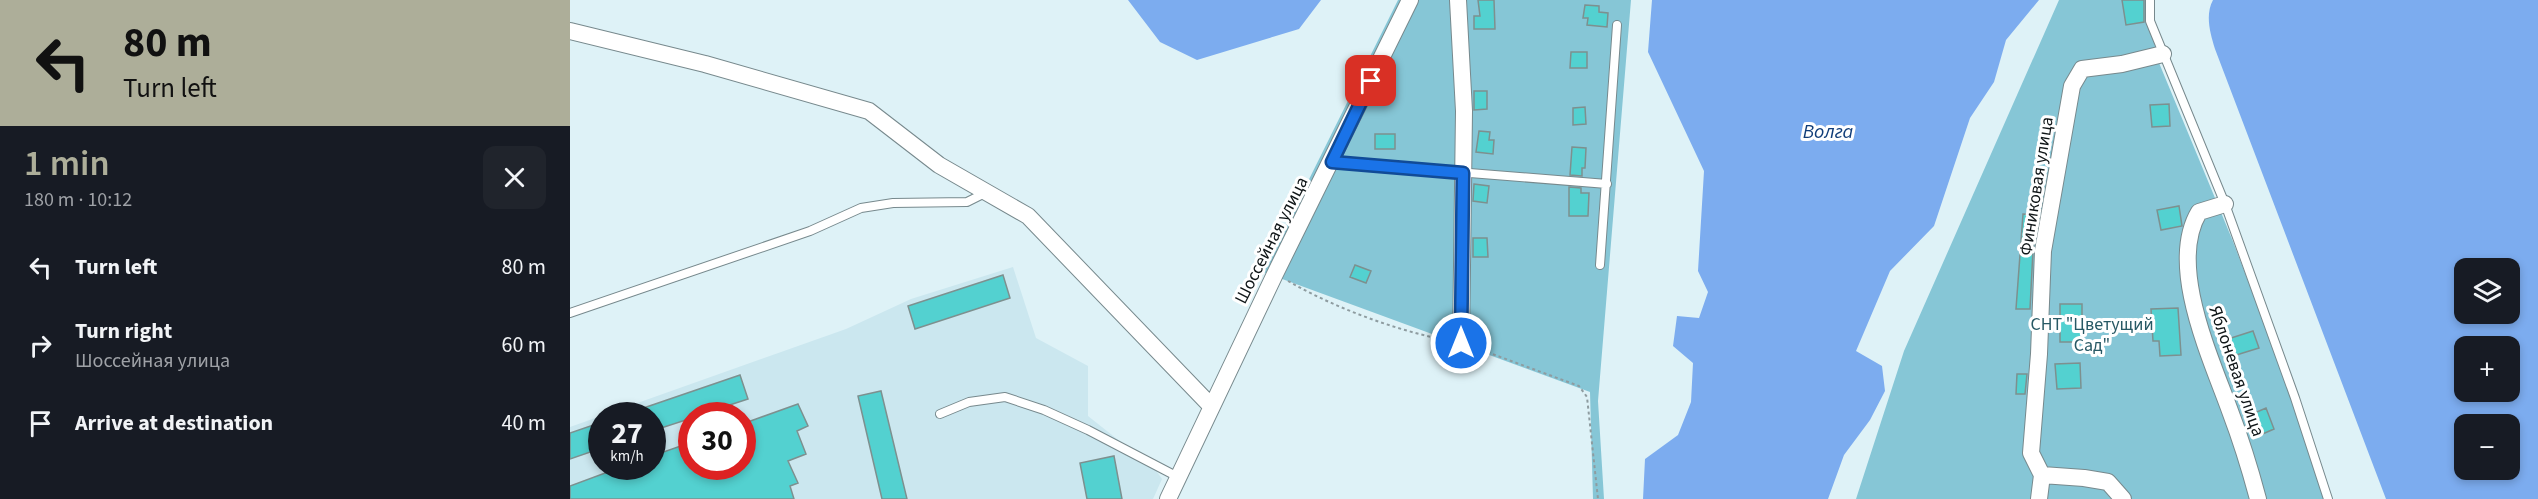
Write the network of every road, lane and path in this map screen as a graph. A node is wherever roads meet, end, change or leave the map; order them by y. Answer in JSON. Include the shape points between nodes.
{"nodes":[{"id":1,"x":1410,"y":0,"type":"edge"},
{"id":2,"x":1458,"y":0,"type":"edge"},
{"id":3,"x":2150,"y":0,"type":"edge"},
{"id":4,"x":1617,"y":25,"type":"dead end"},
{"id":5,"x":570,"y":31,"type":"edge"},
{"id":6,"x":2163,"y":54,"type":"junction"},
{"id":7,"x":1332,"y":162,"type":"junction"},
{"id":8,"x":1463,"y":173,"type":"junction"},
{"id":9,"x":1606,"y":184,"type":"junction"},
{"id":10,"x":987,"y":192,"type":"junction"},
{"id":11,"x":2225,"y":204,"type":"junction"},
{"id":12,"x":1600,"y":265,"type":"dead end"},
{"id":13,"x":1275,"y":274,"type":"junction"},
{"id":14,"x":570,"y":312,"type":"edge"},
{"id":15,"x":1461,"y":343,"type":"junction"},
{"id":16,"x":1211,"y":406,"type":"junction"},
{"id":17,"x":940,"y":414,"type":"dead end"},
{"id":18,"x":2042,"y":475,"type":"junction"},
{"id":19,"x":1178,"y":477,"type":"junction"},
{"id":20,"x":1168,"y":499,"type":"edge"},
{"id":21,"x":1598,"y":499,"type":"edge"},
{"id":22,"x":2039,"y":499,"type":"edge"},
{"id":23,"x":2123,"y":499,"type":"edge"},
{"id":24,"x":2258,"y":499,"type":"edge"},
{"id":25,"x":2328,"y":499,"type":"edge"}],
"edges":[{"from":1,"to":7,"type":"street","name":"Шоссейная улица"},
{"from":2,"to":8,"type":"street"},
{"from":3,"to":6,"type":"lane","via":[[2150,21]]},
{"from":4,"to":9,"type":"lane"},
{"from":5,"to":10,"type":"street","via":[[705,64],[869,111],[939,165]]},
{"from":6,"to":11,"type":"lane"},
{"from":6,"to":18,"type":"street","name":"Финиковая улица","via":[[2082,69],[2072,86],[2043,251],[2031,453]]},
{"from":7,"to":8,"type":"lane"},
{"from":7,"to":13,"type":"street","name":"Шоссейная улица"},
{"from":8,"to":9,"type":"lane"},
{"from":8,"to":15,"type":"street"},
{"from":9,"to":12,"type":"lane"},
{"from":10,"to":14,"type":"lane","via":[[967,202],[893,203],[861,208],[810,231]]},
{"from":10,"to":16,"type":"street","via":[[1028,216]]},
{"from":11,"to":24,"type":"street","name":"Яблоневая улица","via":[[2199,212],[2193,222],[2188,244],[2190,282],[2194,311]]},
{"from":11,"to":25,"type":"lane"},
{"from":13,"to":15,"type":"path","via":[[1364,316]]},
{"from":13,"to":16,"type":"street","name":"Шоссейная улица"},
{"from":15,"to":21,"type":"path","via":[[1580,386],[1587,397]]},
{"from":16,"to":19,"type":"street","name":"Шоссейная улица"},
{"from":17,"to":19,"type":"lane","via":[[969,402],[1005,397],[1080,426]]},
{"from":18,"to":22,"type":"street","name":"Финиковая улица"},
{"from":18,"to":23,"type":"street","via":[[2108,482]]},
{"from":19,"to":20,"type":"street","name":"Шоссейная улица"}]}
